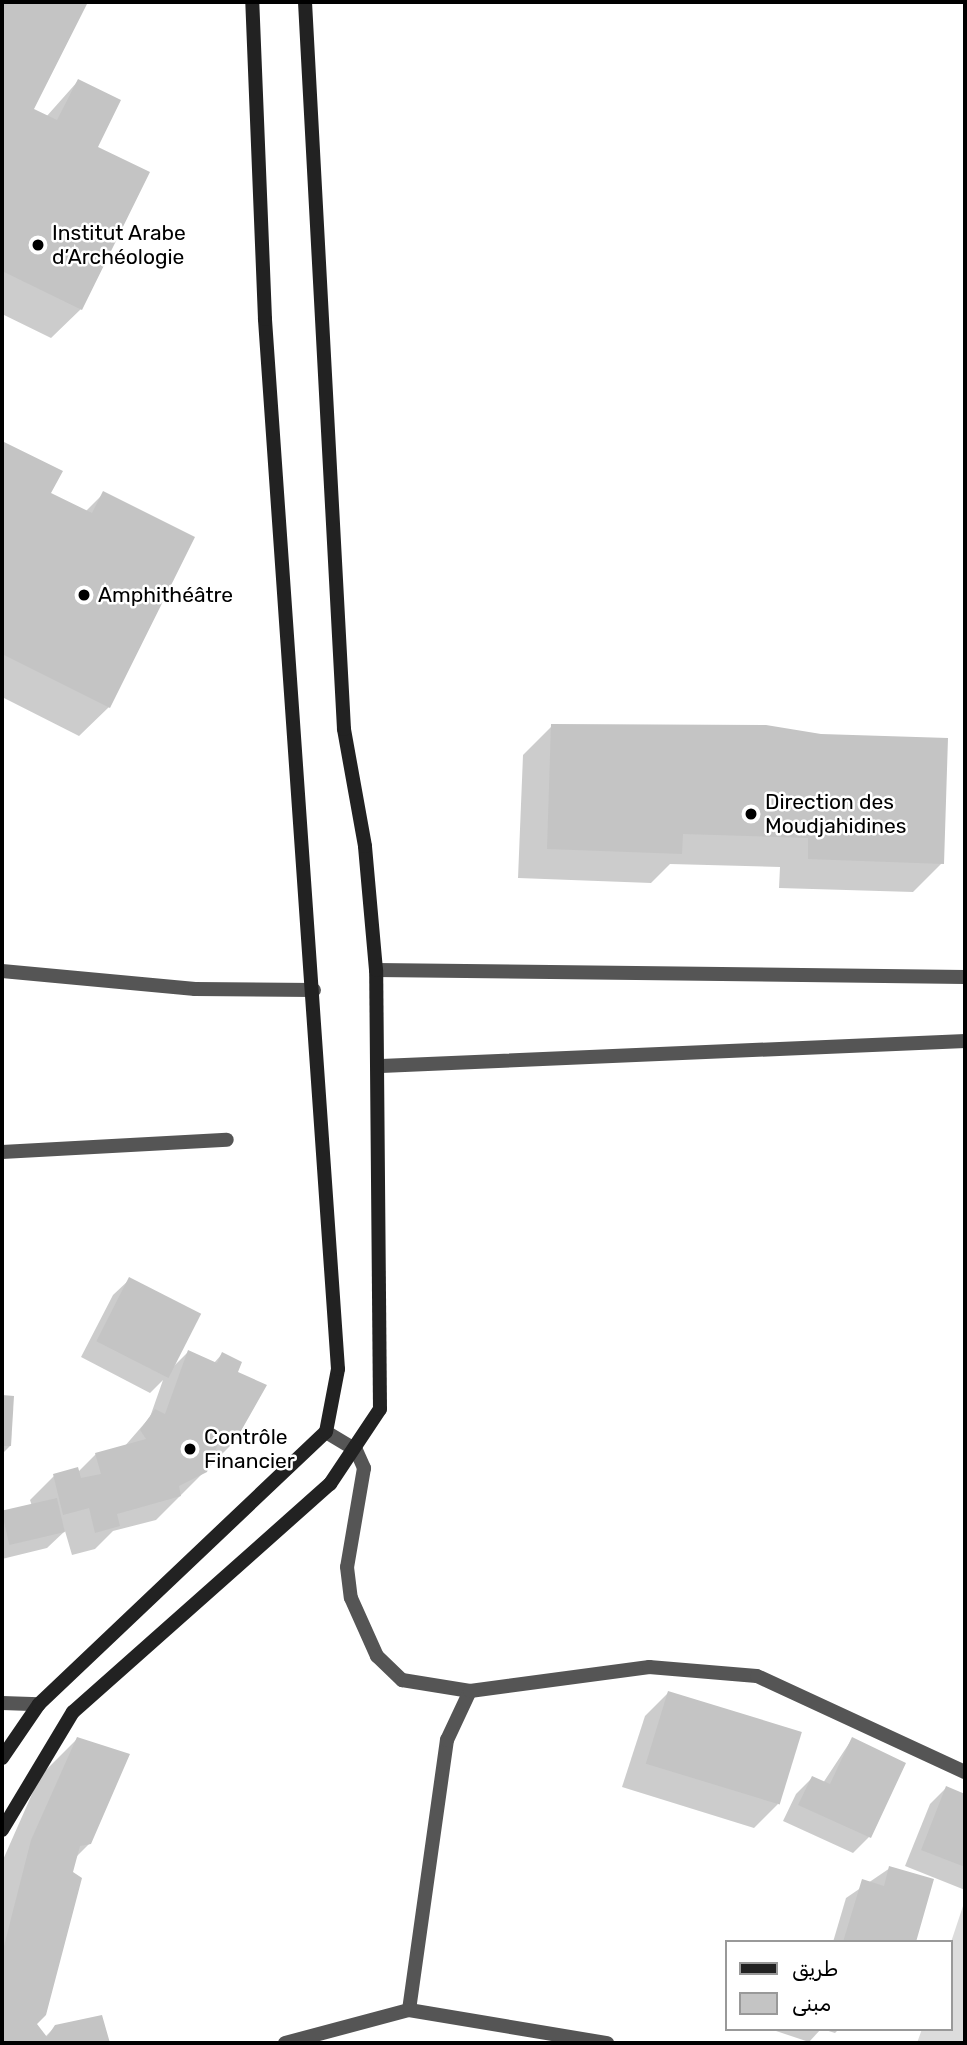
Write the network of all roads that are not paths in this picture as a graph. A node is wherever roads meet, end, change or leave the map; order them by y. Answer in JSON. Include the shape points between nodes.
{"nodes":[{"id":1,"x":252,"y":2,"type":"edge"},
{"id":2,"x":305,"y":2,"type":"edge"},
{"id":3,"x":376,"y":970,"type":"junction"},
{"id":4,"x":2,"y":971,"type":"edge"},
{"id":5,"x":965,"y":977,"type":"edge"},
{"id":6,"x":314,"y":990,"type":"junction"},
{"id":7,"x":965,"y":1041,"type":"edge"},
{"id":8,"x":381,"y":1066,"type":"junction"},
{"id":9,"x":227,"y":1140,"type":"dead end"},
{"id":10,"x":2,"y":1152,"type":"edge"},
{"id":11,"x":326,"y":1432,"type":"junction"},
{"id":12,"x":356,"y":1450,"type":"junction"},
{"id":13,"x":470,"y":1690,"type":"junction"},
{"id":14,"x":2,"y":1703,"type":"edge"},
{"id":15,"x":39,"y":1704,"type":"junction"},
{"id":16,"x":4,"y":1753,"type":"edge"},
{"id":17,"x":965,"y":1772,"type":"edge"},
{"id":18,"x":2,"y":1830,"type":"edge"},
{"id":19,"x":409,"y":2010,"type":"junction"},
{"id":20,"x":285,"y":2043,"type":"edge"},
{"id":21,"x":607,"y":2043,"type":"edge"}],
"edges":[{"from":1,"to":6,"type":"main road","via":[[265,319]]},
{"from":2,"to":3,"type":"main road","via":[[344,729],[366,846]]},
{"from":3,"to":5,"type":"street"},
{"from":3,"to":8,"type":"main road"},
{"from":4,"to":6,"type":"street","via":[[195,989]]},
{"from":6,"to":11,"type":"main road","via":[[338,1369]]},
{"from":7,"to":8,"type":"street"},
{"from":8,"to":12,"type":"main road","via":[[383,1367],[380,1409]]},
{"from":9,"to":10,"type":"street"},
{"from":11,"to":12,"type":"street"},
{"from":11,"to":15,"type":"main road"},
{"from":12,"to":13,"type":"street","via":[[365,1485],[347,1567],[362,1629],[377,1656],[402,1680]]},
{"from":12,"to":18,"type":"main road","via":[[330,1484],[73,1712]]},
{"from":13,"to":17,"type":"street","via":[[649,1667],[757,1676]]},
{"from":13,"to":19,"type":"street","via":[[447,1740]]},
{"from":14,"to":15,"type":"street"},
{"from":15,"to":16,"type":"main road"},
{"from":19,"to":20,"type":"street"},
{"from":19,"to":21,"type":"street"}]}
